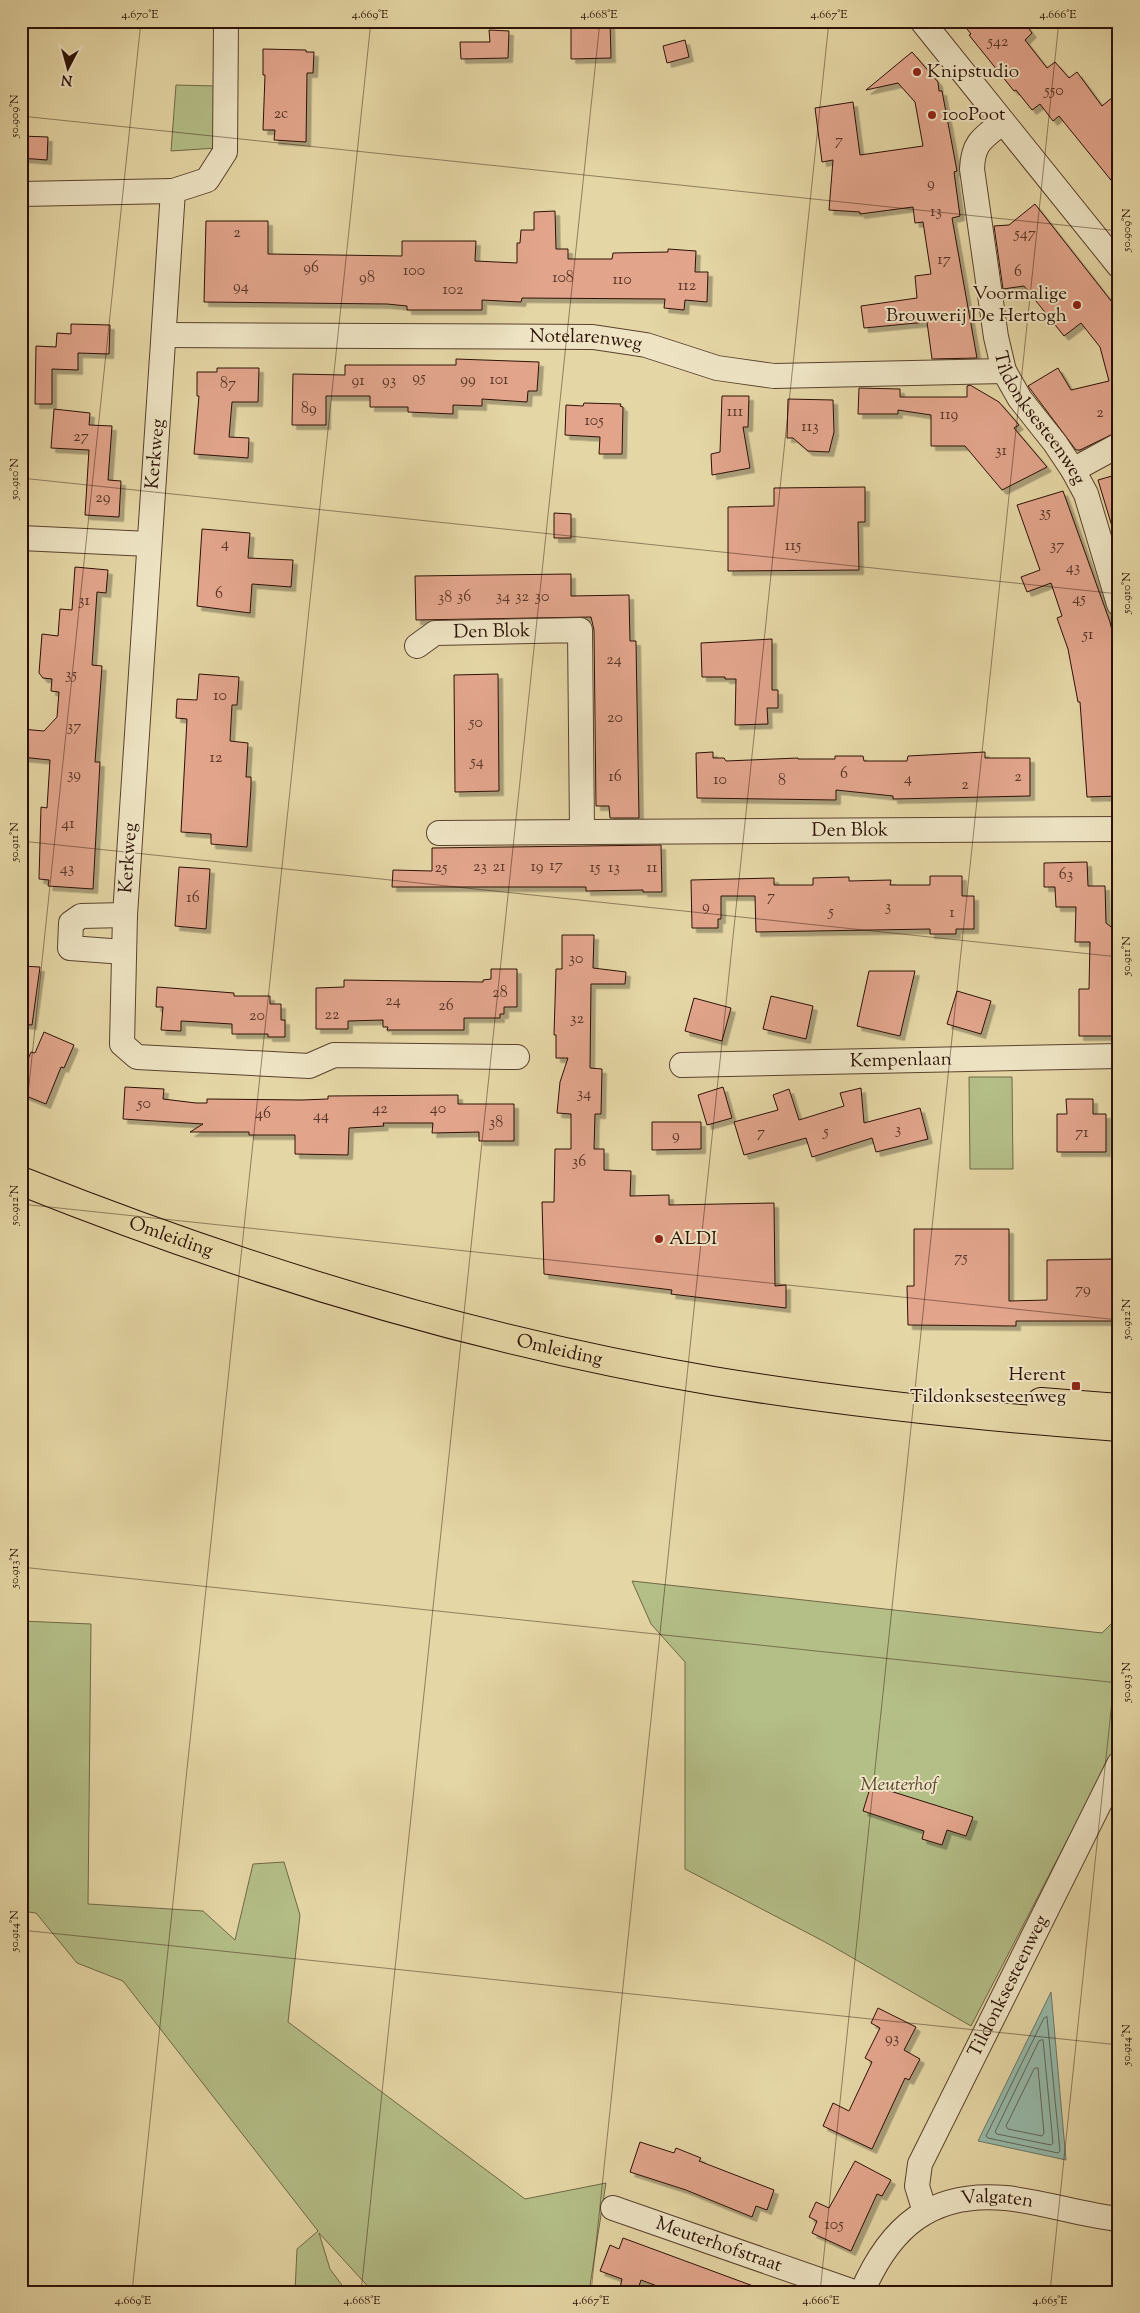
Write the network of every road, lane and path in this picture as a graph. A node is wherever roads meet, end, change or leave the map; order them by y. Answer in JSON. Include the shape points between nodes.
{"nodes":[{"id":1,"x":226,"y":21,"type":"edge"},
{"id":2,"x":922,"y":21,"type":"edge"},
{"id":3,"x":1004,"y":122,"type":"junction"},
{"id":4,"x":173,"y":191,"type":"junction"},
{"id":5,"x":21,"y":194,"type":"edge"},
{"id":6,"x":1119,"y":266,"type":"edge"},
{"id":7,"x":165,"y":335,"type":"junction"},
{"id":8,"x":1004,"y":371,"type":"junction"},
{"id":9,"x":1119,"y":445,"type":"edge"},
{"id":10,"x":1073,"y":470,"type":"junction"},
{"id":11,"x":21,"y":538,"type":"edge"},
{"id":12,"x":148,"y":544,"type":"junction"},
{"id":13,"x":1119,"y":604,"type":"edge"},
{"id":14,"x":417,"y":646,"type":"dead end"},
{"id":15,"x":1119,"y":829,"type":"edge"},
{"id":16,"x":582,"y":831,"type":"junction"},
{"id":17,"x":439,"y":833,"type":"dead end"},
{"id":18,"x":125,"y":915,"type":"junction"},
{"id":19,"x":124,"y":952,"type":"junction"},
{"id":20,"x":1119,"y":1056,"type":"edge"},
{"id":21,"x":517,"y":1057,"type":"dead end"},
{"id":22,"x":682,"y":1065,"type":"dead end"},
{"id":23,"x":21,"y":1164,"type":"edge"},
{"id":24,"x":21,"y":1181,"type":"edge"},
{"id":25,"x":1119,"y":1408,"type":"edge"},
{"id":26,"x":1119,"y":1428,"type":"edge"},
{"id":27,"x":1119,"y":1764,"type":"edge"},
{"id":28,"x":613,"y":2208,"type":"dead end"},
{"id":29,"x":925,"y":2212,"type":"junction"},
{"id":30,"x":1119,"y":2219,"type":"edge"},
{"id":31,"x":854,"y":2292,"type":"edge"},
{"id":32,"x":862,"y":2292,"type":"edge"}],
"edges":[{"from":1,"to":4,"type":"street","via":[[225,152],[207,180]]},
{"from":2,"to":3,"type":"street"},
{"from":3,"to":6,"type":"street"},
{"from":3,"to":8,"type":"street","name":"Tildonksesteenweg","via":[[973,151],[972,169],[996,337]]},
{"from":4,"to":5,"type":"street"},
{"from":4,"to":7,"type":"street","name":"Kerkweg"},
{"from":7,"to":8,"type":"street","name":"Notelarenweg","via":[[593,337],[646,345],[717,368],[774,376]]},
{"from":7,"to":12,"type":"street","name":"Kerkweg"},
{"from":8,"to":10,"type":"street","name":"Tildonksesteenweg","via":[[1020,399]]},
{"from":9,"to":10,"type":"street"},
{"from":10,"to":13,"type":"street","name":"Tildonksesteenweg","via":[[1086,494]]},
{"from":11,"to":12,"type":"street"},
{"from":12,"to":18,"type":"street","name":"Kerkweg"},
{"from":14,"to":16,"type":"street","name":"Den Blok","via":[[434,633],[580,630]]},
{"from":15,"to":16,"type":"street","name":"Den Blok"},
{"from":16,"to":17,"type":"street","name":"Den Blok"},
{"from":18,"to":19,"type":"street","name":"Kerkweg"},
{"from":18,"to":19,"type":"street","name":"Kerkweg","via":[[81,916],[71,923],[70,948]]},
{"from":19,"to":21,"type":"street","name":"Kerkweg","via":[[122,1044],[137,1057],[309,1066],[334,1055]]},
{"from":20,"to":22,"type":"street","name":"Kempenlaan"},
{"from":23,"to":25,"type":"main road","name":"Omleiding","via":[[203,1231],[385,1290],[472,1313],[647,1351],[795,1376],[913,1392]]},
{"from":24,"to":26,"type":"main road","name":"Omleiding","via":[[209,1252],[412,1314],[558,1350],[711,1381],[823,1398]]},
{"from":27,"to":29,"type":"street","name":"Tildonksesteenweg","via":[[920,2164],[917,2186]]},
{"from":28,"to":31,"type":"street","name":"Meuterhofstraat"},
{"from":29,"to":30,"type":"street","name":"Valgaten","via":[[961,2200],[992,2197]]},
{"from":29,"to":32,"type":"street","name":"Valgaten","via":[[887,2244]]}]}
